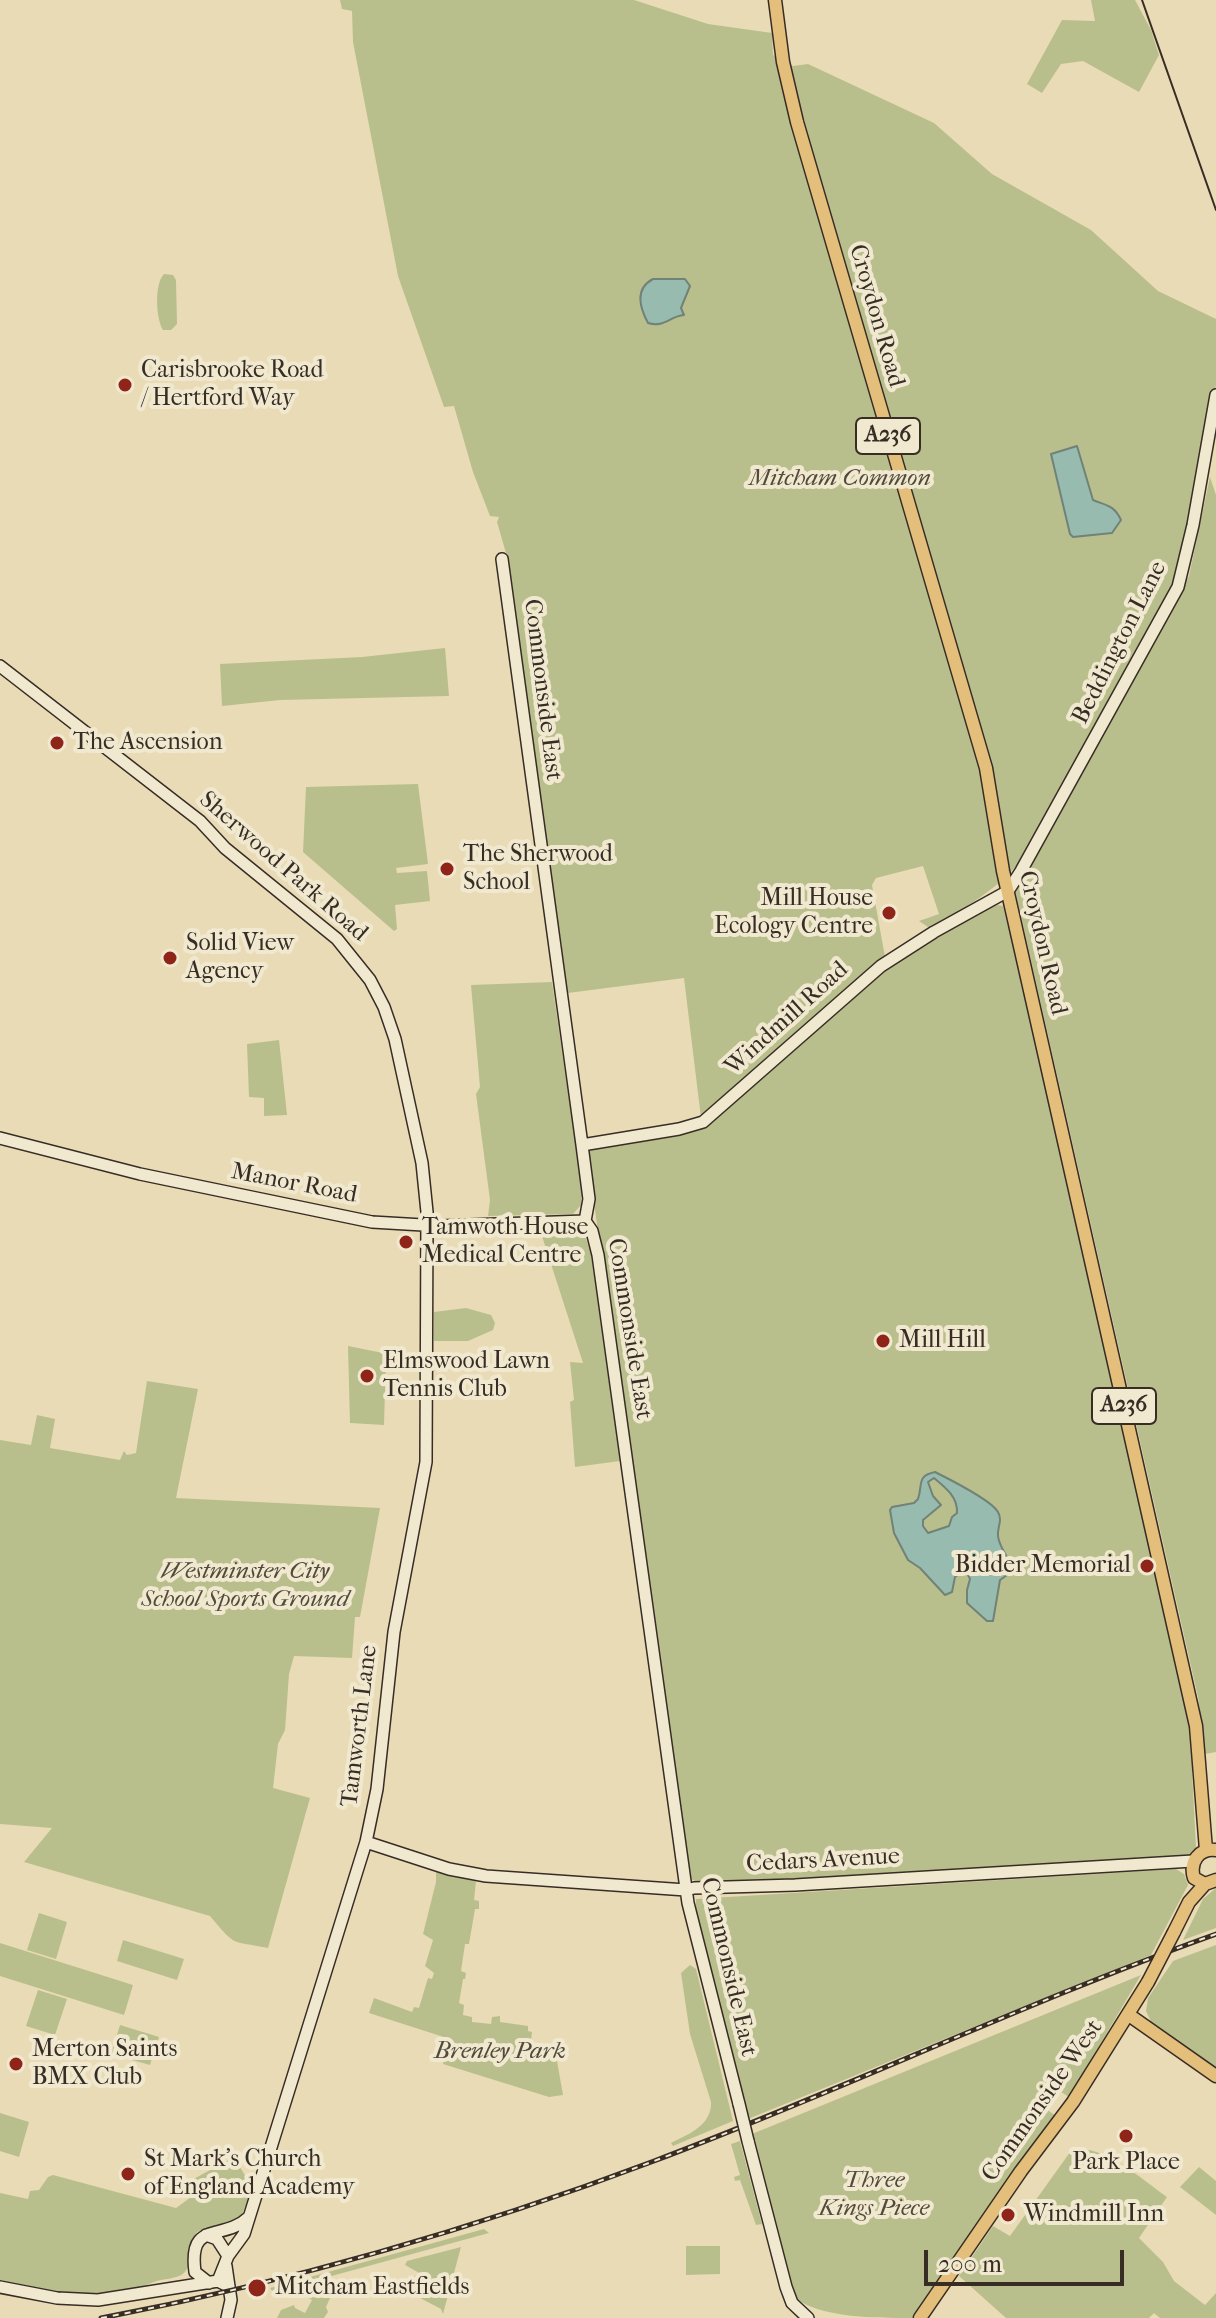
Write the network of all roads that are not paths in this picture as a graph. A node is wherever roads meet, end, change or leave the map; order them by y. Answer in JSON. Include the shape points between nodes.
{"nodes":[{"id":1,"x":775,"y":0,"type":"edge"},
{"id":2,"x":1216,"y":395,"type":"edge"},
{"id":3,"x":502,"y":559,"type":"dead end"},
{"id":4,"x":0,"y":666,"type":"edge"},
{"id":5,"x":1008,"y":891,"type":"junction"},
{"id":6,"x":0,"y":1138,"type":"edge"},
{"id":7,"x":582,"y":1145,"type":"junction"},
{"id":8,"x":585,"y":1221,"type":"junction"},
{"id":9,"x":427,"y":1225,"type":"junction"},
{"id":10,"x":366,"y":1842,"type":"junction"},
{"id":11,"x":1211,"y":1850,"type":"edge"},
{"id":12,"x":1193,"y":1861,"type":"junction"},
{"id":13,"x":1206,"y":1881,"type":"edge"},
{"id":14,"x":686,"y":1890,"type":"junction"},
{"id":15,"x":1129,"y":2015,"type":"junction"},
{"id":16,"x":1216,"y":2076,"type":"edge"},
{"id":17,"x":250,"y":2217,"type":"junction"},
{"id":18,"x":206,"y":2235,"type":"junction"},
{"id":19,"x":227,"y":2261,"type":"junction"},
{"id":20,"x":195,"y":2272,"type":"junction"},
{"id":21,"x":221,"y":2286,"type":"junction"},
{"id":22,"x":0,"y":2287,"type":"edge"},
{"id":23,"x":175,"y":2287,"type":"junction"},
{"id":24,"x":227,"y":2318,"type":"edge"},
{"id":25,"x":808,"y":2318,"type":"edge"},
{"id":26,"x":920,"y":2318,"type":"edge"}],
"edges":[{"from":1,"to":5,"type":"main road","name":"Croydon Road","number":"A236","via":[[803,145],[986,768]]},
{"from":2,"to":5,"type":"street","name":"Beddington Lane","via":[[1178,587]]},
{"from":3,"to":7,"type":"street","name":"Commonside East"},
{"from":4,"to":9,"type":"street","name":"Sherwood Park Road","via":[[200,821],[355,959],[377,992],[394,1034],[424,1173]]},
{"from":5,"to":7,"type":"street","name":"Windmill Road","via":[[888,961],[706,1120]]},
{"from":5,"to":11,"type":"main road","name":"Croydon Road","number":"A236","via":[[1196,1726]]},
{"from":6,"to":9,"type":"street","name":"Manor Road","via":[[273,1203],[372,1222]]},
{"from":7,"to":8,"type":"street","name":"Commonside East","via":[[589,1199]]},
{"from":8,"to":9,"type":"street","name":"Manor Road"},
{"from":8,"to":14,"type":"street","name":"Commonside East","via":[[598,1255]]},
{"from":9,"to":10,"type":"street","name":"Tamworth Lane","via":[[426,1462],[396,1623],[379,1778]]},
{"from":10,"to":14,"type":"street","name":"Cedars Avenue","via":[[486,1876]]},
{"from":10,"to":17,"type":"street","name":"Tamworth Lane"},
{"from":11,"to":12,"type":"main road"},
{"from":12,"to":13,"type":"main road","via":[[1192,1874]]},
{"from":12,"to":14,"type":"street","name":"Cedars Avenue"},
{"from":13,"to":15,"type":"main road","name":"Commonside West","bridge":true,"via":[[1189,1902]]},
{"from":14,"to":25,"type":"street","name":"Commonside East","bridge":true,"via":[[786,2287],[792,2303]]},
{"from":15,"to":16,"type":"main road"},
{"from":15,"to":26,"type":"main road","name":"Commonside West"},
{"from":17,"to":18,"type":"street"},
{"from":17,"to":19,"type":"street","name":"Tamworth Lane"},
{"from":18,"to":19,"type":"street","via":[[217,2239]]},
{"from":18,"to":20,"type":"street","via":[[196,2244]]},
{"from":19,"to":21,"type":"street","via":[[230,2282]]},
{"from":20,"to":21,"type":"street"},
{"from":20,"to":23,"type":"street"},
{"from":21,"to":23,"type":"street"},
{"from":21,"to":24,"type":"street"},
{"from":22,"to":23,"type":"street","via":[[98,2300]]}]}
